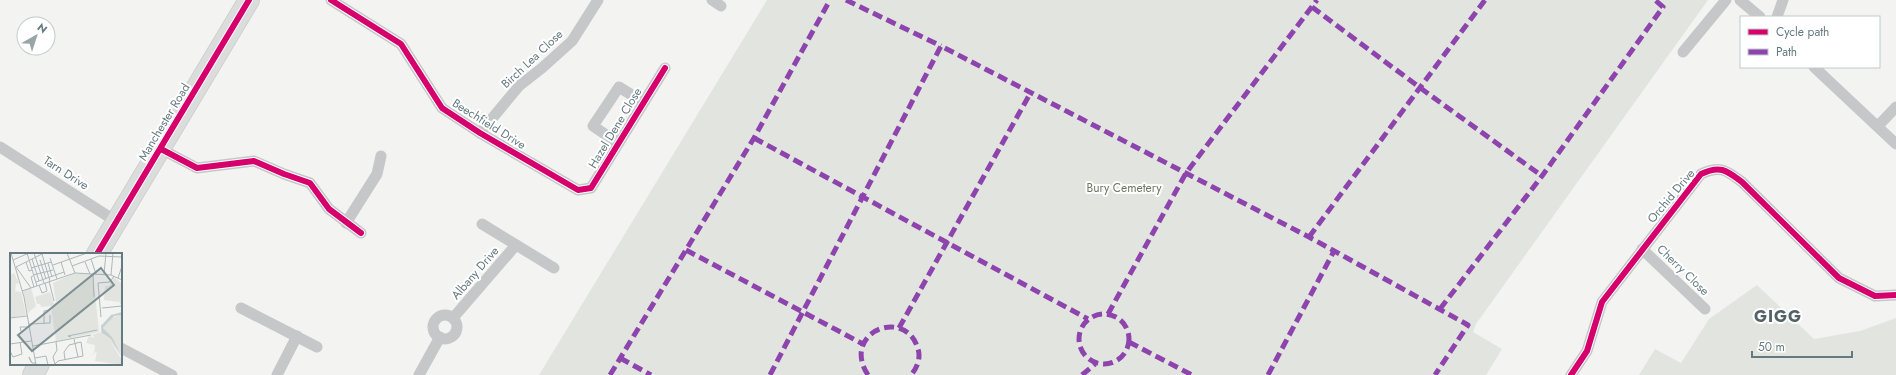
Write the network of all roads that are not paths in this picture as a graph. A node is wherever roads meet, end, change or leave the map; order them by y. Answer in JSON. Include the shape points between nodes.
{"nodes":[{"id":1,"x":249,"y":0,"type":"edge"},
{"id":2,"x":598,"y":0,"type":"edge"},
{"id":3,"x":1726,"y":0,"type":"edge"},
{"id":4,"x":1740,"y":0,"type":"edge"},
{"id":5,"x":1783,"y":0,"type":"edge"},
{"id":6,"x":339,"y":2,"type":"edge"},
{"id":7,"x":1759,"y":16,"type":"edge"},
{"id":8,"x":1777,"y":16,"type":"edge"},
{"id":9,"x":1682,"y":52,"type":"dead end"},
{"id":10,"x":665,"y":68,"type":"dead end"},
{"id":11,"x":1815,"y":68,"type":"edge"},
{"id":12,"x":643,"y":102,"type":"junction"},
{"id":13,"x":1896,"y":107,"type":"edge"},
{"id":14,"x":1878,"y":126,"type":"junction"},
{"id":15,"x":480,"y":133,"type":"junction"},
{"id":16,"x":618,"y":143,"type":"junction"},
{"id":17,"x":1896,"y":144,"type":"edge"},
{"id":18,"x":0,"y":147,"type":"edge"},
{"id":19,"x":161,"y":149,"type":"junction"},
{"id":20,"x":381,"y":156,"type":"dead end"},
{"id":21,"x":578,"y":190,"type":"joint"},
{"id":22,"x":117,"y":222,"type":"junction"},
{"id":23,"x":346,"y":223,"type":"junction"},
{"id":24,"x":482,"y":224,"type":"dead end"},
{"id":25,"x":361,"y":233,"type":"dead end"},
{"id":26,"x":516,"y":245,"type":"junction"},
{"id":27,"x":1642,"y":249,"type":"junction"},
{"id":28,"x":98,"y":253,"type":"edge"},
{"id":29,"x":554,"y":268,"type":"dead end"},
{"id":30,"x":1896,"y":295,"type":"edge"},
{"id":31,"x":241,"y":308,"type":"dead end"},
{"id":32,"x":1705,"y":309,"type":"dead end"},
{"id":33,"x":453,"y":318,"type":"junction"},
{"id":34,"x":297,"y":336,"type":"junction"},
{"id":35,"x":440,"y":337,"type":"junction"},
{"id":36,"x":317,"y":346,"type":"dead end"},
{"id":37,"x":122,"y":349,"type":"edge"},
{"id":38,"x":38,"y":365,"type":"edge"},
{"id":39,"x":33,"y":375,"type":"edge"},
{"id":40,"x":172,"y":375,"type":"edge"},
{"id":41,"x":277,"y":375,"type":"edge"},
{"id":42,"x":419,"y":375,"type":"edge"},
{"id":43,"x":1571,"y":375,"type":"edge"}],
"edges":[{"from":1,"to":19,"type":"highway","name":"Manchester Road"},
{"from":2,"to":15,"type":"street","name":"Birch Lea Close","via":[[572,41],[519,86]]},
{"from":3,"to":9,"type":"street"},
{"from":4,"to":7,"type":"street"},
{"from":5,"to":8,"type":"street"},
{"from":6,"to":15,"type":"street","name":"Beechfield Drive","via":[[401,44],[442,108]]},
{"from":10,"to":12,"type":"street","name":"Hazel Dene Close"},
{"from":11,"to":14,"type":"street"},
{"from":12,"to":16,"type":"street","name":"Hazel Dene Close"},
{"from":12,"to":16,"type":"street","name":"Hazel Dene Close","via":[[619,87],[594,126]]},
{"from":13,"to":14,"type":"street"},
{"from":14,"to":17,"type":"street"},
{"from":15,"to":21,"type":"street","name":"Beechfield Drive"},
{"from":16,"to":21,"type":"street","name":"Hazel Dene Close","via":[[592,188]]},
{"from":18,"to":22,"type":"street","name":"Tarn Drive"},
{"from":19,"to":22,"type":"highway","name":"Manchester Road"},
{"from":19,"to":23,"type":"street","via":[[197,168],[254,161],[310,183],[329,209]]},
{"from":20,"to":23,"type":"street","via":[[376,174]]},
{"from":22,"to":28,"type":"highway","name":"Manchester Road"},
{"from":23,"to":25,"type":"street"},
{"from":24,"to":26,"type":"street","name":"Albany Drive"},
{"from":26,"to":29,"type":"street","name":"Albany Drive"},
{"from":26,"to":33,"type":"street","name":"Albany Drive"},
{"from":27,"to":30,"type":"street","name":"Orchid Drive","via":[[1702,174],[1711,169],[1720,169],[1742,182],[1839,278],[1875,296]]},
{"from":27,"to":32,"type":"street","name":"Cherry Close"},
{"from":27,"to":43,"type":"street","name":"Orchid Drive","via":[[1602,302],[1587,351]]},
{"from":31,"to":34,"type":"street"},
{"from":33,"to":35,"type":"street","name":"Albany Drive","via":[[458,326],[455,334],[449,338]]},
{"from":33,"to":35,"type":"street","name":"Albany Drive","via":[[444,314],[434,322],[433,330]]},
{"from":34,"to":36,"type":"street"},
{"from":34,"to":41,"type":"street"},
{"from":35,"to":42,"type":"street"},
{"from":37,"to":40,"type":"street"},
{"from":38,"to":39,"type":"highway"}]}
